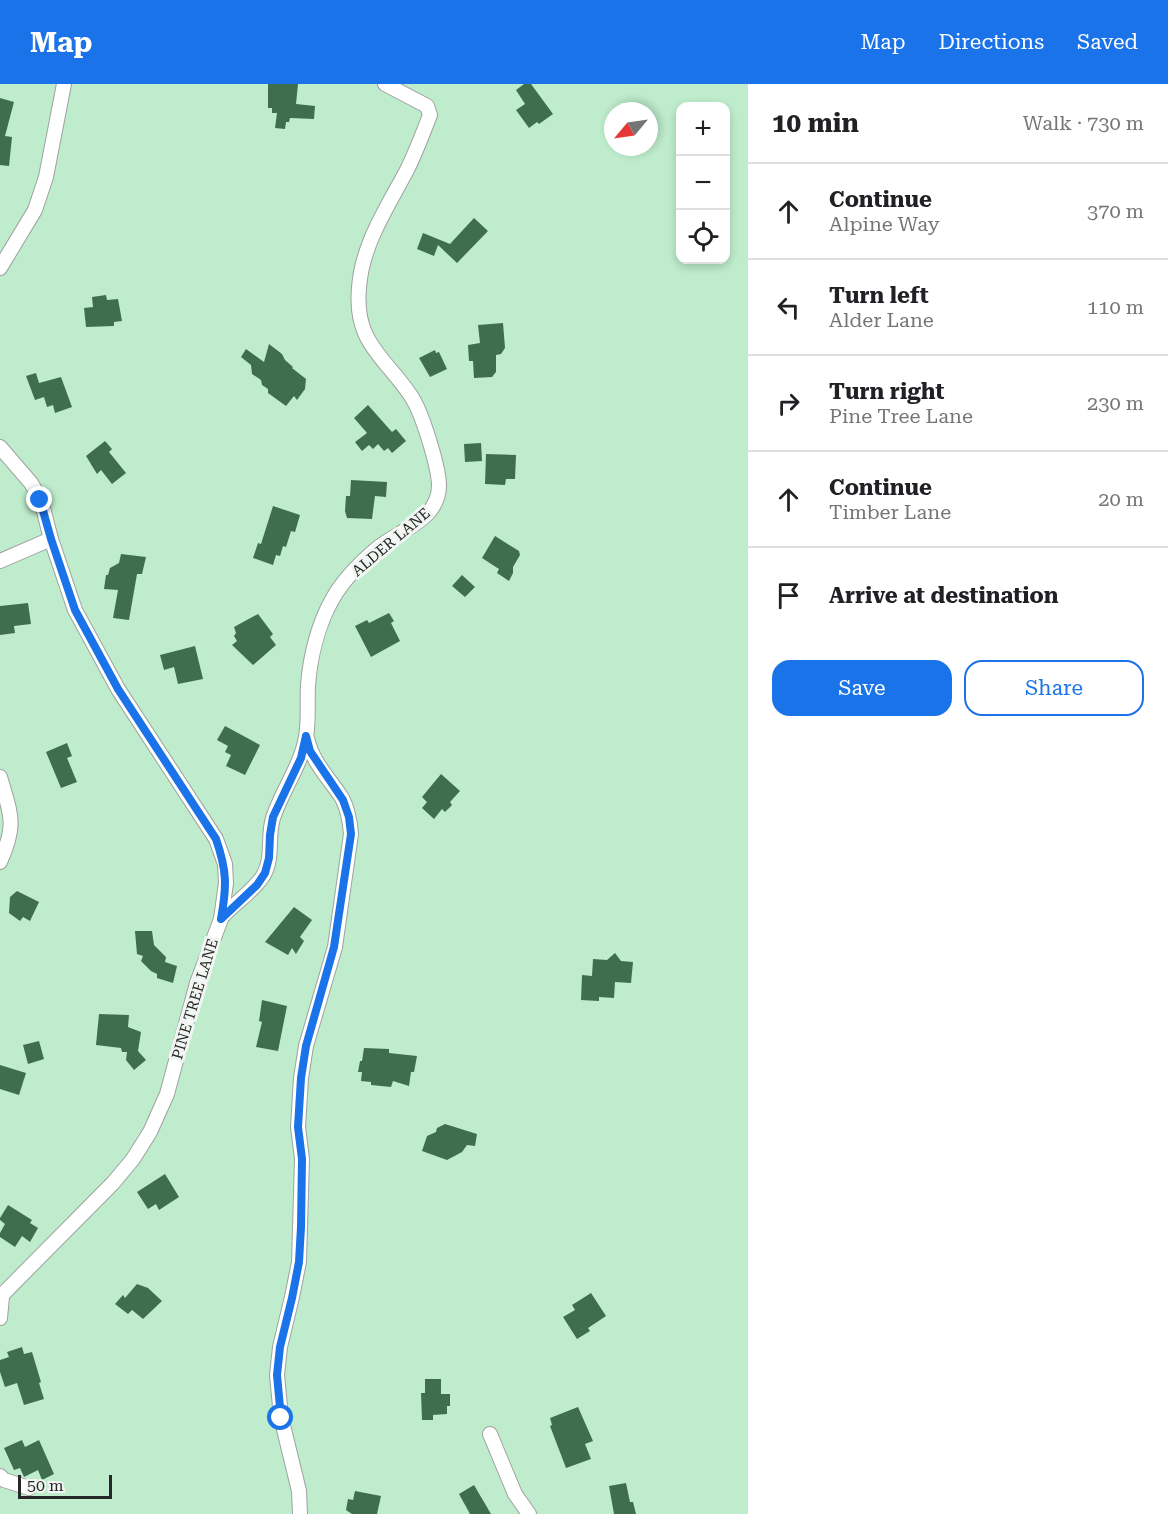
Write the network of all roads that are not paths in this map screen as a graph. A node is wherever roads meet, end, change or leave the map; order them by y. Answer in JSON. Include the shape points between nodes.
{"nodes":[{"id":1,"x":64,"y":84,"type":"edge"},
{"id":2,"x":385,"y":84,"type":"edge"},
{"id":3,"x":0,"y":268,"type":"edge"},
{"id":4,"x":0,"y":447,"type":"edge"},
{"id":5,"x":51,"y":539,"type":"junction"},
{"id":6,"x":0,"y":561,"type":"edge"},
{"id":7,"x":306,"y":736,"type":"junction"},
{"id":8,"x":0,"y":777,"type":"edge"},
{"id":9,"x":0,"y":862,"type":"edge"},
{"id":10,"x":221,"y":919,"type":"junction"},
{"id":11,"x":1,"y":1297,"type":"edge"},
{"id":12,"x":0,"y":1318,"type":"edge"},
{"id":13,"x":490,"y":1434,"type":"dead end"},
{"id":14,"x":0,"y":1476,"type":"edge"},
{"id":15,"x":29,"y":1488,"type":"dead end"},
{"id":16,"x":300,"y":1514,"type":"edge"},
{"id":17,"x":529,"y":1514,"type":"edge"}],
"edges":[{"from":1,"to":3,"type":"street","via":[[46,177],[35,210]]},
{"from":2,"to":7,"type":"street","name":"ALDER LANE","via":[[427,106],[430,115],[407,169],[375,226],[363,261],[358,308],[374,352],[411,396],[423,421],[439,482],[438,495],[424,518],[380,547],[333,598],[314,647]]},
{"from":4,"to":5,"type":"street","name":"PINE TREE LANE","via":[[31,483]]},
{"from":5,"to":6,"type":"street"},
{"from":5,"to":10,"type":"street","name":"PINE TREE LANE","via":[[75,610],[118,689],[216,839],[225,864]]},
{"from":7,"to":10,"type":"street","name":"ALDER LANE","via":[[301,758],[273,817],[265,873]]},
{"from":7,"to":16,"type":"street","via":[[310,751],[343,800],[351,834],[334,947],[301,1078],[299,1262],[277,1375],[281,1418],[299,1491]]},
{"from":8,"to":9,"type":"street","via":[[12,825]]},
{"from":10,"to":11,"type":"street","name":"PINE TREE LANE","via":[[197,983],[167,1094],[150,1132],[113,1183]]},
{"from":11,"to":12,"type":"street"},
{"from":13,"to":17,"type":"street","via":[[515,1494]]},
{"from":14,"to":15,"type":"street"}]}
